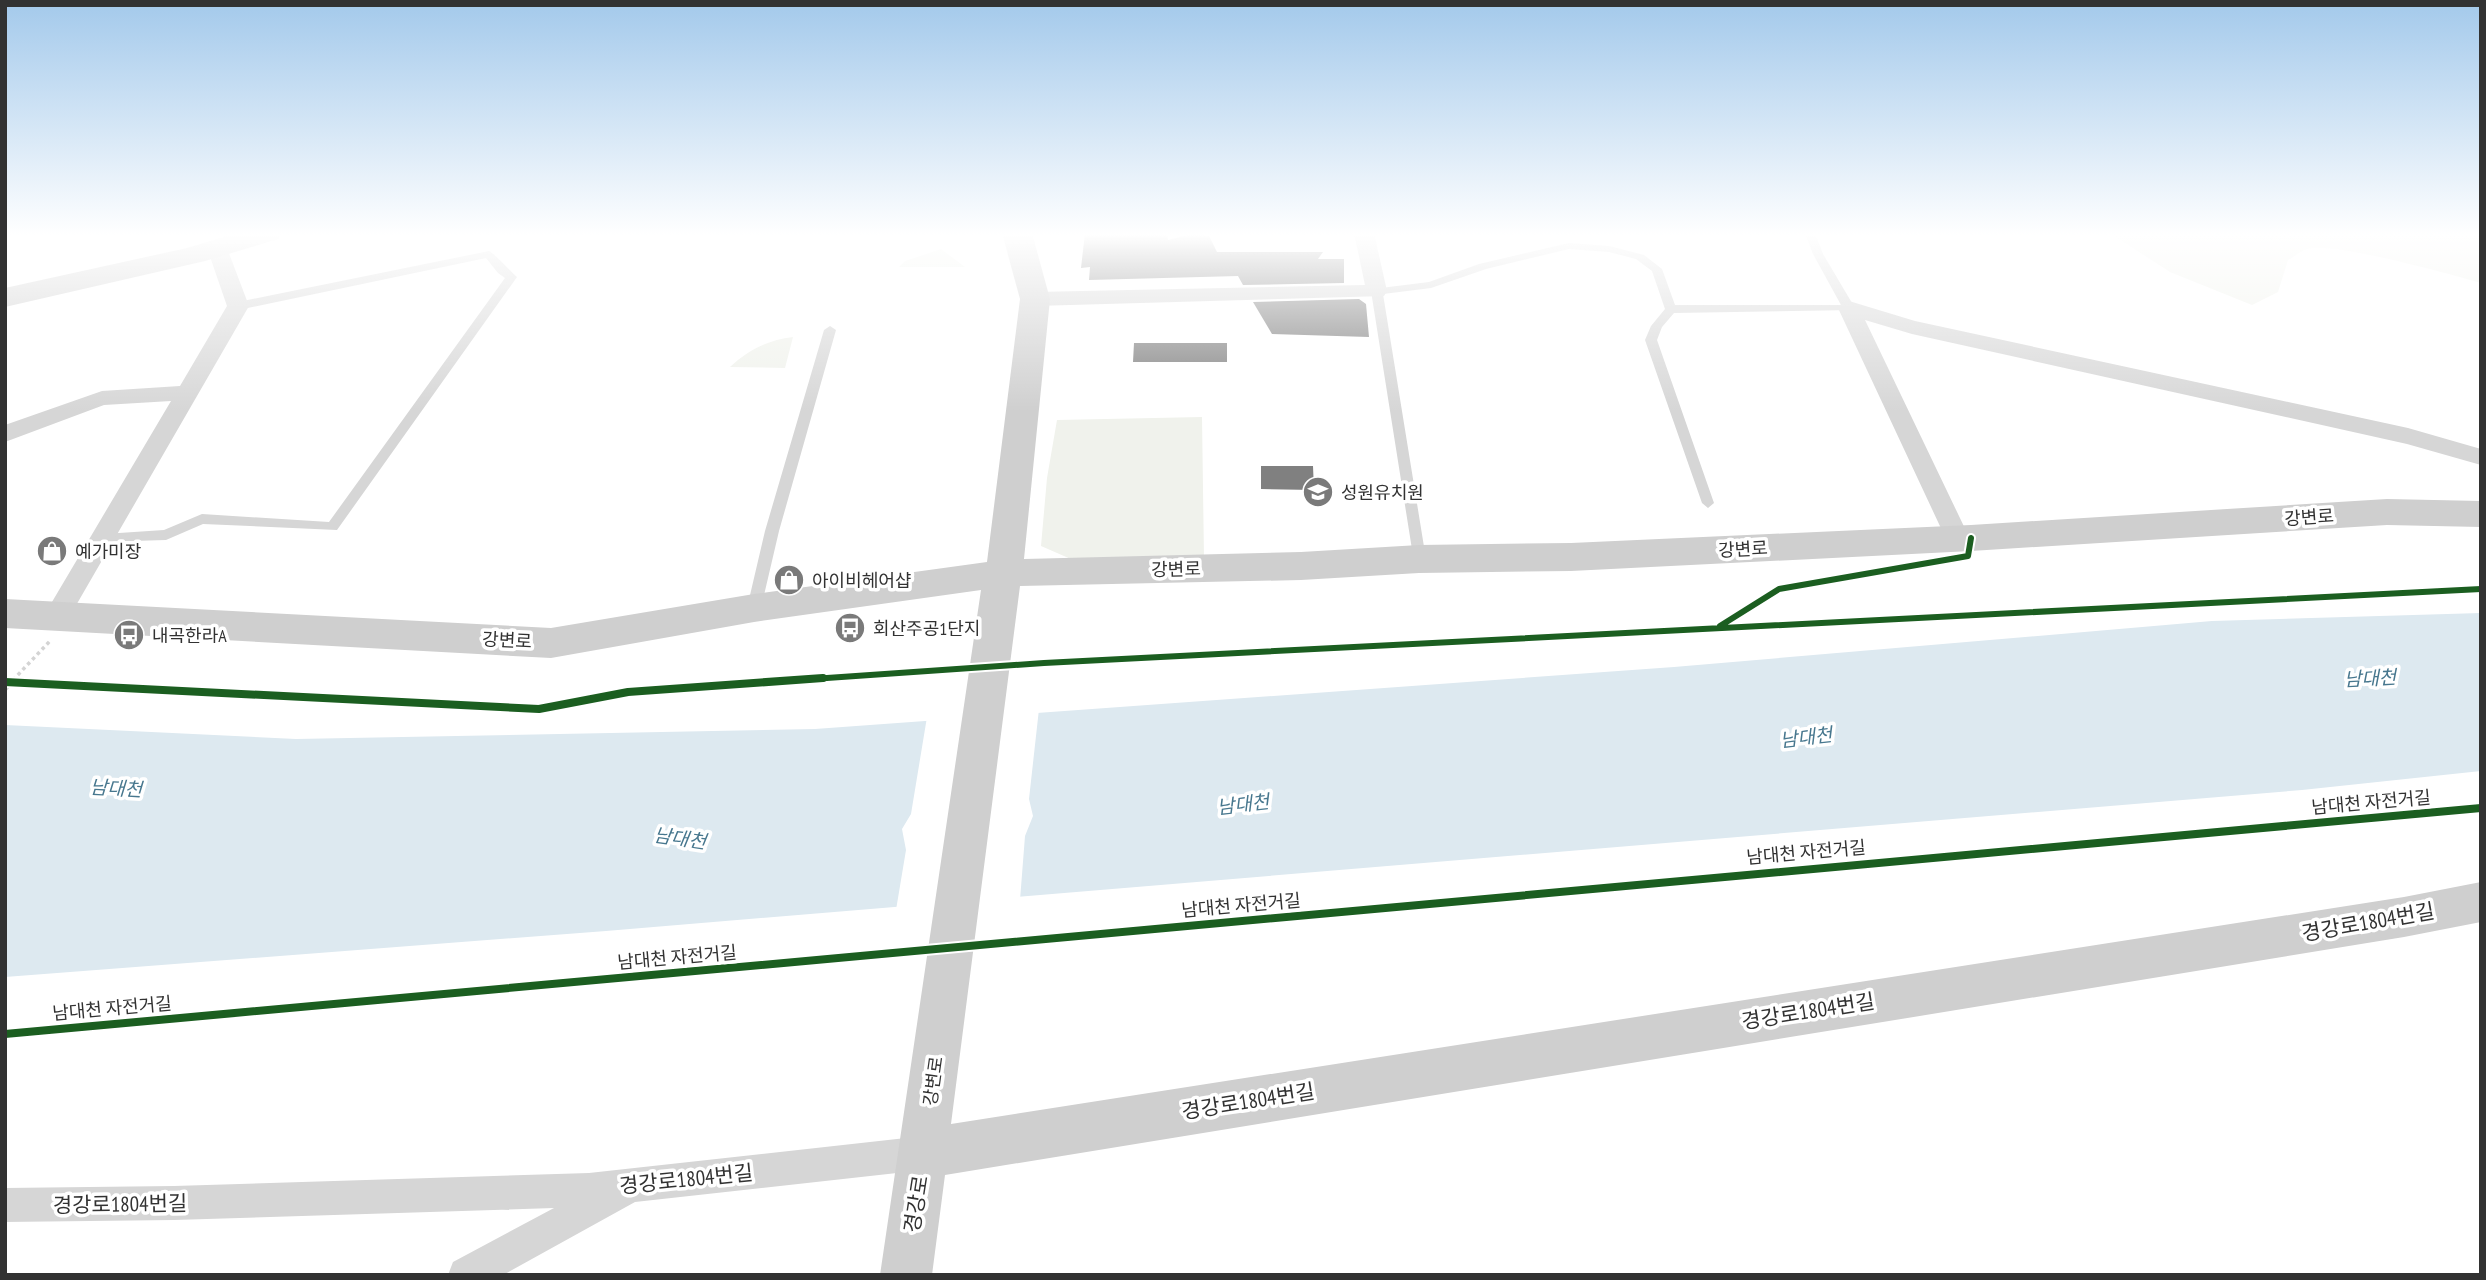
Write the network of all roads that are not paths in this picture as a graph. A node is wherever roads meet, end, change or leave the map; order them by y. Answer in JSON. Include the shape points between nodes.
{"nodes":[{"id":1,"x":26,"y":293,"type":"edge"},
{"id":2,"x":233,"y":293,"type":"edge"},
{"id":3,"x":302,"y":293,"type":"edge"},
{"id":4,"x":500,"y":293,"type":"edge"},
{"id":5,"x":1033,"y":293,"type":"edge"},
{"id":6,"x":1303,"y":293,"type":"edge"},
{"id":7,"x":1377,"y":293,"type":"edge"},
{"id":8,"x":1665,"y":293,"type":"edge"},
{"id":9,"x":1840,"y":293,"type":"edge"},
{"id":10,"x":5,"y":298,"type":"edge"},
{"id":11,"x":1035,"y":299,"type":"junction"},
{"id":12,"x":238,"y":306,"type":"junction"},
{"id":13,"x":1849,"y":308,"type":"junction"},
{"id":14,"x":1671,"y":309,"type":"junction"},
{"id":15,"x":830,"y":330,"type":"dead end"},
{"id":16,"x":187,"y":393,"type":"junction"},
{"id":17,"x":5,"y":434,"type":"edge"},
{"id":18,"x":2481,"y":457,"type":"edge"},
{"id":19,"x":1708,"y":503,"type":"dead end"},
{"id":20,"x":2481,"y":514,"type":"edge"},
{"id":21,"x":103,"y":538,"type":"junction"},
{"id":22,"x":1958,"y":539,"type":"junction"},
{"id":23,"x":1419,"y":559,"type":"junction"},
{"id":24,"x":1001,"y":588,"type":"junction"},
{"id":25,"x":754,"y":608,"type":"junction"},
{"id":26,"x":5,"y":613,"type":"edge"},
{"id":27,"x":66,"y":615,"type":"junction"},
{"id":28,"x":2481,"y":902,"type":"edge"},
{"id":29,"x":925,"y":1143,"type":"junction"},
{"id":30,"x":634,"y":1184,"type":"junction"},
{"id":31,"x":5,"y":1205,"type":"edge"},
{"id":32,"x":466,"y":1275,"type":"edge"},
{"id":33,"x":906,"y":1275,"type":"edge"}],
"edges":[{"from":1,"to":10,"type":"street"},
{"from":2,"to":12,"type":"street"},
{"from":3,"to":12,"type":"lane"},
{"from":4,"to":21,"type":"lane","via":[[332,527],[202,519],[166,535]]},
{"from":5,"to":11,"type":"street","name":"강변로"},
{"from":6,"to":11,"type":"street"},
{"from":7,"to":23,"type":"lane"},
{"from":8,"to":14,"type":"lane"},
{"from":9,"to":13,"type":"lane"},
{"from":11,"to":24,"type":"street","name":"강변로"},
{"from":12,"to":16,"type":"street"},
{"from":13,"to":14,"type":"lane"},
{"from":13,"to":18,"type":"street","via":[[1912,327],[2408,436]]},
{"from":13,"to":22,"type":"street"},
{"from":14,"to":19,"type":"lane","via":[[1651,340]]},
{"from":15,"to":25,"type":"lane"},
{"from":16,"to":17,"type":"street","via":[[102,398]]},
{"from":16,"to":21,"type":"street"},
{"from":20,"to":22,"type":"street","name":"강변로","via":[[2387,512]]},
{"from":21,"to":27,"type":"street"},
{"from":22,"to":23,"type":"street","name":"강변로","via":[[1571,558]]},
{"from":23,"to":24,"type":"street","name":"강변로"},
{"from":24,"to":25,"type":"street","name":"강변로"},
{"from":24,"to":29,"type":"street","name":"강변로"},
{"from":25,"to":27,"type":"street","name":"강변로","via":[[551,643]]},
{"from":26,"to":27,"type":"street","name":"강변로"},
{"from":28,"to":29,"type":"street","name":"경강로1804번길"},
{"from":29,"to":30,"type":"street","name":"경강로1804번길"},
{"from":29,"to":33,"type":"street","name":"경강로"},
{"from":30,"to":31,"type":"street","name":"경강로1804번길","via":[[576,1190],[188,1203]]},
{"from":30,"to":32,"type":"street"}]}
